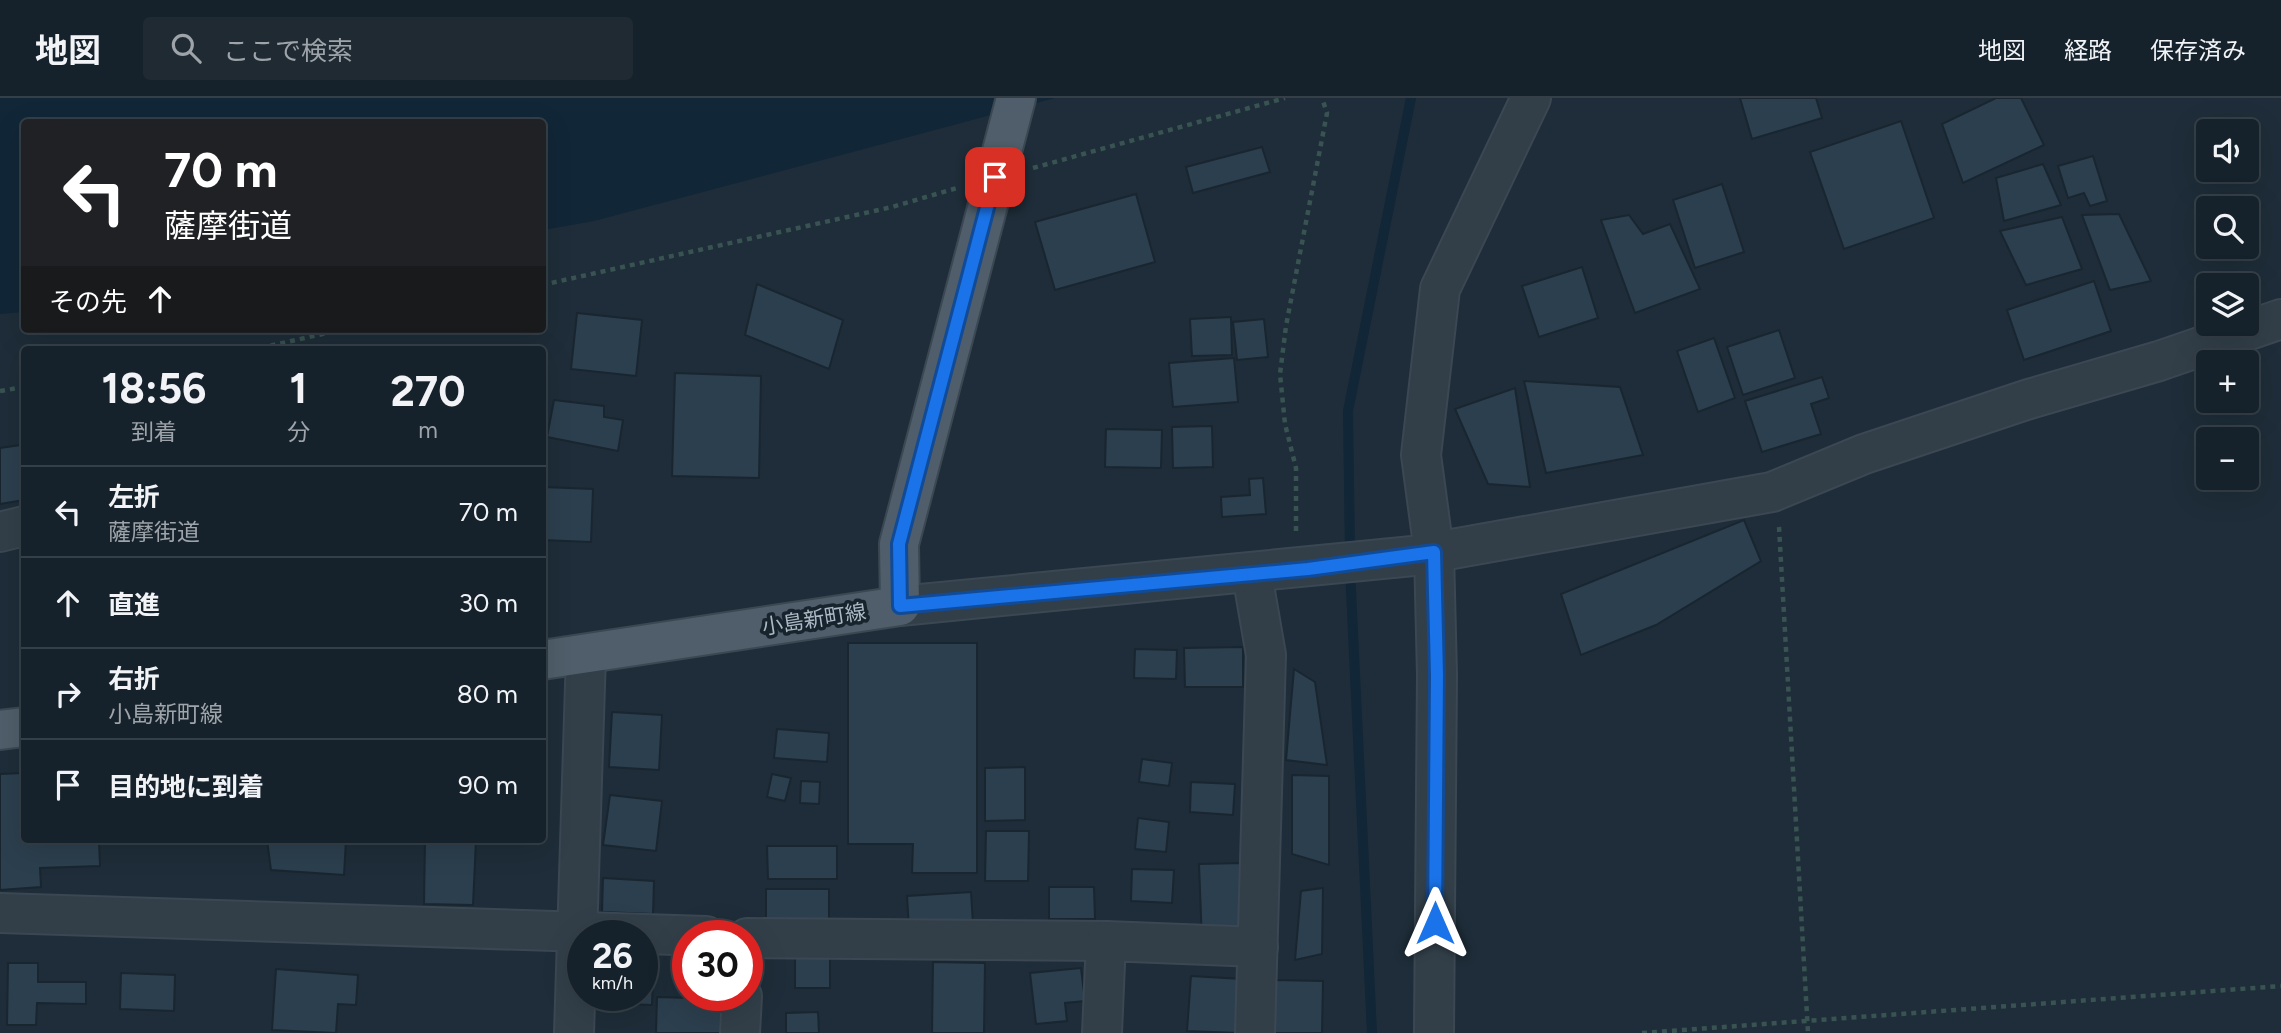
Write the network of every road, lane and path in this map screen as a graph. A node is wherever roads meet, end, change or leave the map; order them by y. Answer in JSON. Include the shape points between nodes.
{"nodes":[{"id":1,"x":1016,"y":98,"type":"edge"},
{"id":2,"x":1285,"y":98,"type":"edge"},
{"id":3,"x":1322,"y":98,"type":"edge"},
{"id":4,"x":1531,"y":98,"type":"edge"},
{"id":5,"x":1000,"y":162,"type":"junction"},
{"id":6,"x":546,"y":284,"type":"edge"},
{"id":7,"x":2281,"y":319,"type":"edge"},
{"id":8,"x":327,"y":333,"type":"edge"},
{"id":9,"x":269,"y":346,"type":"edge"},
{"id":10,"x":21,"y":388,"type":"edge"},
{"id":11,"x":0,"y":391,"type":"edge"},
{"id":12,"x":1772,"y":492,"type":"junction"},
{"id":13,"x":21,"y":527,"type":"edge"},
{"id":14,"x":0,"y":532,"type":"edge"},
{"id":15,"x":1423,"y":554,"type":"junction"},
{"id":16,"x":1300,"y":569,"type":"junction"},
{"id":17,"x":1252,"y":574,"type":"junction"},
{"id":18,"x":900,"y":606,"type":"junction"},
{"id":19,"x":586,"y":654,"type":"junction"},
{"id":20,"x":546,"y":659,"type":"edge"},
{"id":21,"x":21,"y":727,"type":"edge"},
{"id":22,"x":0,"y":730,"type":"edge"},
{"id":23,"x":0,"y":913,"type":"edge"},
{"id":24,"x":577,"y":920,"type":"edge"},
{"id":25,"x":567,"y":930,"type":"edge"},
{"id":26,"x":763,"y":938,"type":"edge"},
{"id":27,"x":1106,"y":941,"type":"junction"},
{"id":28,"x":1258,"y":947,"type":"junction"},
{"id":29,"x":2281,"y":986,"type":"edge"},
{"id":30,"x":575,"y":1011,"type":"edge"},
{"id":31,"x":741,"y":1011,"type":"edge"},
{"id":32,"x":1807,"y":1021,"type":"junction"},
{"id":33,"x":574,"y":1033,"type":"edge"},
{"id":34,"x":740,"y":1033,"type":"edge"},
{"id":35,"x":1102,"y":1033,"type":"edge"},
{"id":36,"x":1255,"y":1033,"type":"edge"},
{"id":37,"x":1434,"y":1033,"type":"edge"},
{"id":38,"x":1642,"y":1033,"type":"edge"},
{"id":39,"x":1808,"y":1033,"type":"edge"}],
"edges":[{"from":1,"to":5,"type":"main road"},
{"from":2,"to":5,"type":"path","via":[[1094,154]]},
{"from":3,"to":16,"type":"path","via":[[1327,113],[1280,374],[1296,468]]},
{"from":4,"to":15,"type":"street","via":[[1440,289],[1421,456]]},
{"from":5,"to":6,"type":"path","via":[[892,207]]},
{"from":5,"to":18,"type":"main road","via":[[899,544]]},
{"from":7,"to":12,"type":"street","via":[[1864,454]]},
{"from":8,"to":9,"type":"path"},
{"from":10,"to":11,"type":"path"},
{"from":12,"to":15,"type":"street"},
{"from":12,"to":32,"type":"path","via":[[1779,522]]},
{"from":13,"to":14,"type":"street"},
{"from":15,"to":16,"type":"street"},
{"from":15,"to":37,"type":"street","via":[[1437,675]]},
{"from":16,"to":17,"type":"street"},
{"from":17,"to":18,"type":"street"},
{"from":17,"to":28,"type":"street","via":[[1266,655]]},
{"from":18,"to":19,"type":"main road","name":"小島新町線"},
{"from":19,"to":20,"type":"main road","name":"小島新町線"},
{"from":19,"to":24,"type":"street"},
{"from":21,"to":22,"type":"main road"},
{"from":23,"to":25,"type":"street"},
{"from":26,"to":27,"type":"street"},
{"from":27,"to":28,"type":"street"},
{"from":27,"to":35,"type":"street"},
{"from":28,"to":36,"type":"street"},
{"from":29,"to":32,"type":"path"},
{"from":30,"to":33,"type":"street"},
{"from":31,"to":34,"type":"street"},
{"from":32,"to":38,"type":"path"},
{"from":32,"to":39,"type":"path"}]}
